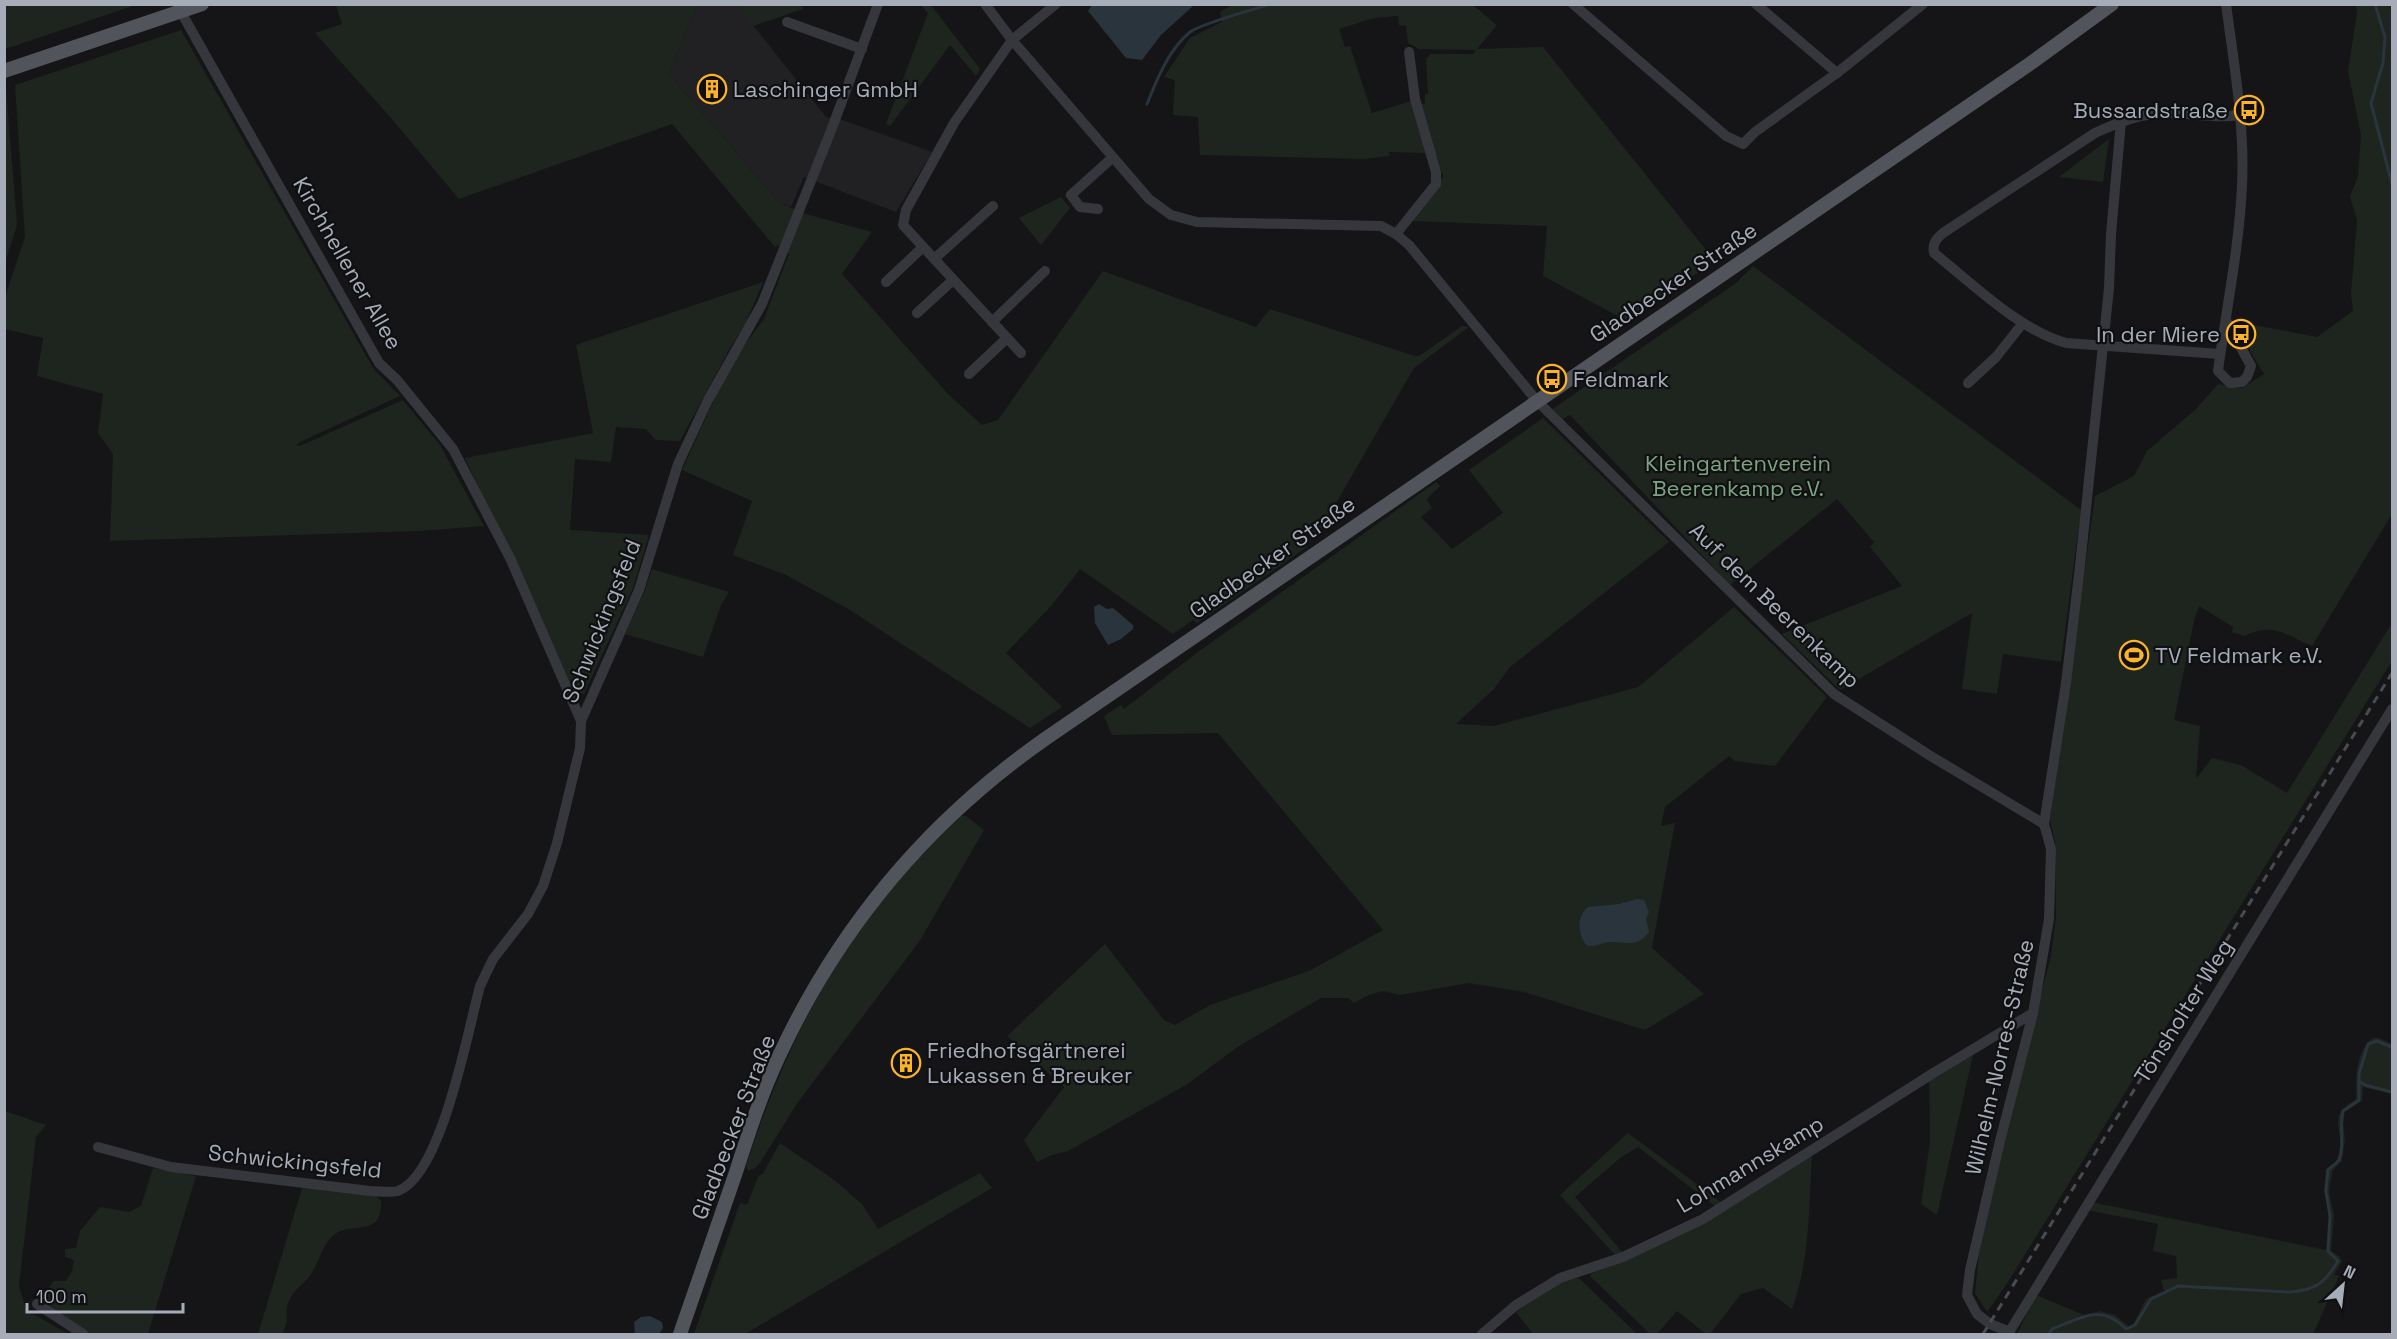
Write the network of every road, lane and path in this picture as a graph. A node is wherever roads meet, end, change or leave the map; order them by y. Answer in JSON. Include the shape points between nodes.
{"nodes":[{"id":1,"x":202,"y":4,"type":"edge"},
{"id":2,"x":878,"y":4,"type":"edge"},
{"id":3,"x":985,"y":4,"type":"edge"},
{"id":4,"x":1056,"y":4,"type":"edge"},
{"id":5,"x":1573,"y":4,"type":"edge"},
{"id":6,"x":1756,"y":4,"type":"edge"},
{"id":7,"x":1923,"y":4,"type":"edge"},
{"id":8,"x":2112,"y":4,"type":"edge"},
{"id":9,"x":2226,"y":4,"type":"edge"},
{"id":10,"x":181,"y":12,"type":"junction"},
{"id":11,"x":786,"y":22,"type":"dead end"},
{"id":12,"x":1012,"y":40,"type":"junction"},
{"id":13,"x":862,"y":49,"type":"junction"},
{"id":14,"x":1409,"y":52,"type":"dead end"},
{"id":15,"x":4,"y":71,"type":"edge"},
{"id":16,"x":1837,"y":73,"type":"junction"},
{"id":17,"x":2239,"y":115,"type":"junction"},
{"id":18,"x":2121,"y":121,"type":"junction"},
{"id":19,"x":1112,"y":158,"type":"junction"},
{"id":20,"x":993,"y":206,"type":"dead end"},
{"id":21,"x":1098,"y":209,"type":"dead end"},
{"id":22,"x":1396,"y":234,"type":"junction"},
{"id":23,"x":923,"y":247,"type":"junction"},
{"id":24,"x":934,"y":259,"type":"junction"},
{"id":25,"x":1045,"y":272,"type":"dead end"},
{"id":26,"x":953,"y":280,"type":"junction"},
{"id":27,"x":886,"y":282,"type":"dead end"},
{"id":28,"x":917,"y":314,"type":"dead end"},
{"id":29,"x":992,"y":322,"type":"junction"},
{"id":30,"x":2227,"y":322,"type":"junction"},
{"id":31,"x":2022,"y":323,"type":"junction"},
{"id":32,"x":1007,"y":338,"type":"junction"},
{"id":33,"x":2103,"y":344,"type":"junction"},
{"id":34,"x":1021,"y":353,"type":"dead end"},
{"id":35,"x":2220,"y":354,"type":"junction"},
{"id":36,"x":969,"y":374,"type":"dead end"},
{"id":37,"x":1968,"y":383,"type":"dead end"},
{"id":38,"x":1537,"y":401,"type":"junction"},
{"id":39,"x":2392,"y":709,"type":"edge"},
{"id":40,"x":580,"y":721,"type":"junction"},
{"id":41,"x":2044,"y":824,"type":"junction"},
{"id":42,"x":2033,"y":1013,"type":"junction"},
{"id":43,"x":98,"y":1147,"type":"dead end"},
{"id":44,"x":37,"y":1304,"type":"dead end"},
{"id":45,"x":2009,"y":1333,"type":"edge"},
{"id":46,"x":83,"y":1335,"type":"edge"},
{"id":47,"x":680,"y":1335,"type":"edge"},
{"id":48,"x":1482,"y":1335,"type":"edge"}],
"edges":[{"from":1,"to":10,"type":"main road"},
{"from":2,"to":13,"type":"street","name":"Schwickingsfeld"},
{"from":3,"to":12,"type":"street","name":"Auf dem Beerenkamp"},
{"from":4,"to":12,"type":"street"},
{"from":5,"to":16,"type":"street","via":[[1726,136],[1743,144]]},
{"from":6,"to":16,"type":"street"},
{"from":7,"to":16,"type":"street"},
{"from":8,"to":38,"type":"main road","name":"Gladbecker Straße"},
{"from":9,"to":17,"type":"street"},
{"from":10,"to":15,"type":"main road"},
{"from":10,"to":40,"type":"street","name":"Kirchhellener Allee","via":[[379,363],[453,449],[511,560]]},
{"from":11,"to":13,"type":"street"},
{"from":12,"to":19,"type":"street","name":"Auf dem Beerenkamp"},
{"from":12,"to":23,"type":"street","via":[[954,123],[906,210],[903,225]]},
{"from":13,"to":40,"type":"street","name":"Schwickingsfeld","via":[[762,304],[708,400],[678,464],[639,590]]},
{"from":14,"to":22,"type":"street","via":[[1415,99],[1437,184]]},
{"from":17,"to":18,"type":"street","via":[[2149,114]]},
{"from":17,"to":30,"type":"street","via":[[2242,185]]},
{"from":18,"to":31,"type":"street","via":[[2095,133],[1936,239],[1934,253]]},
{"from":18,"to":33,"type":"street"},
{"from":19,"to":21,"type":"street","via":[[1071,195],[1080,207]]},
{"from":19,"to":22,"type":"street","name":"Auf dem Beerenkamp","via":[[1149,199],[1171,214],[1197,222],[1381,226]]},
{"from":20,"to":24,"type":"street"},
{"from":22,"to":38,"type":"street","name":"Auf dem Beerenkamp"},
{"from":23,"to":24,"type":"street"},
{"from":23,"to":27,"type":"street"},
{"from":24,"to":26,"type":"street"},
{"from":25,"to":29,"type":"street"},
{"from":26,"to":28,"type":"street"},
{"from":26,"to":29,"type":"street"},
{"from":29,"to":32,"type":"street"},
{"from":30,"to":35,"type":"street"},
{"from":30,"to":35,"type":"street","via":[[2251,366],[2242,382],[2230,382],[2217,371]]},
{"from":31,"to":33,"type":"street","via":[[2047,338],[2066,343]]},
{"from":31,"to":37,"type":"street","via":[[1996,357]]},
{"from":32,"to":34,"type":"street"},
{"from":32,"to":36,"type":"street"},
{"from":33,"to":35,"type":"street"},
{"from":33,"to":41,"type":"street","name":"Wilhelm-Norres-Straße","via":[[2066,687]]},
{"from":38,"to":41,"type":"street","name":"Auf dem Beerenkamp","via":[[1834,694]]},
{"from":38,"to":47,"type":"main road","name":"Gladbecker Straße","via":[[1013,762],[957,808],[899,868],[814,986],[778,1056]]},
{"from":39,"to":45,"type":"street","name":"Tönsholter Weg"},
{"from":40,"to":43,"type":"street","name":"Schwickingsfeld","via":[[580,748],[558,843],[543,886],[486,972],[445,1119],[435,1146],[410,1182],[398,1191],[370,1191],[171,1167]]},
{"from":41,"to":42,"type":"street","name":"Wilhelm-Norres-Straße","via":[[2051,849],[2049,919]]},
{"from":42,"to":45,"type":"street","name":"Wilhelm-Norres-Straße","via":[[1967,1295],[1977,1314]]},
{"from":42,"to":48,"type":"street","name":"Lohmannskamp","via":[[1703,1219],[1623,1257],[1560,1278],[1516,1305]]},
{"from":44,"to":46,"type":"street"}]}
